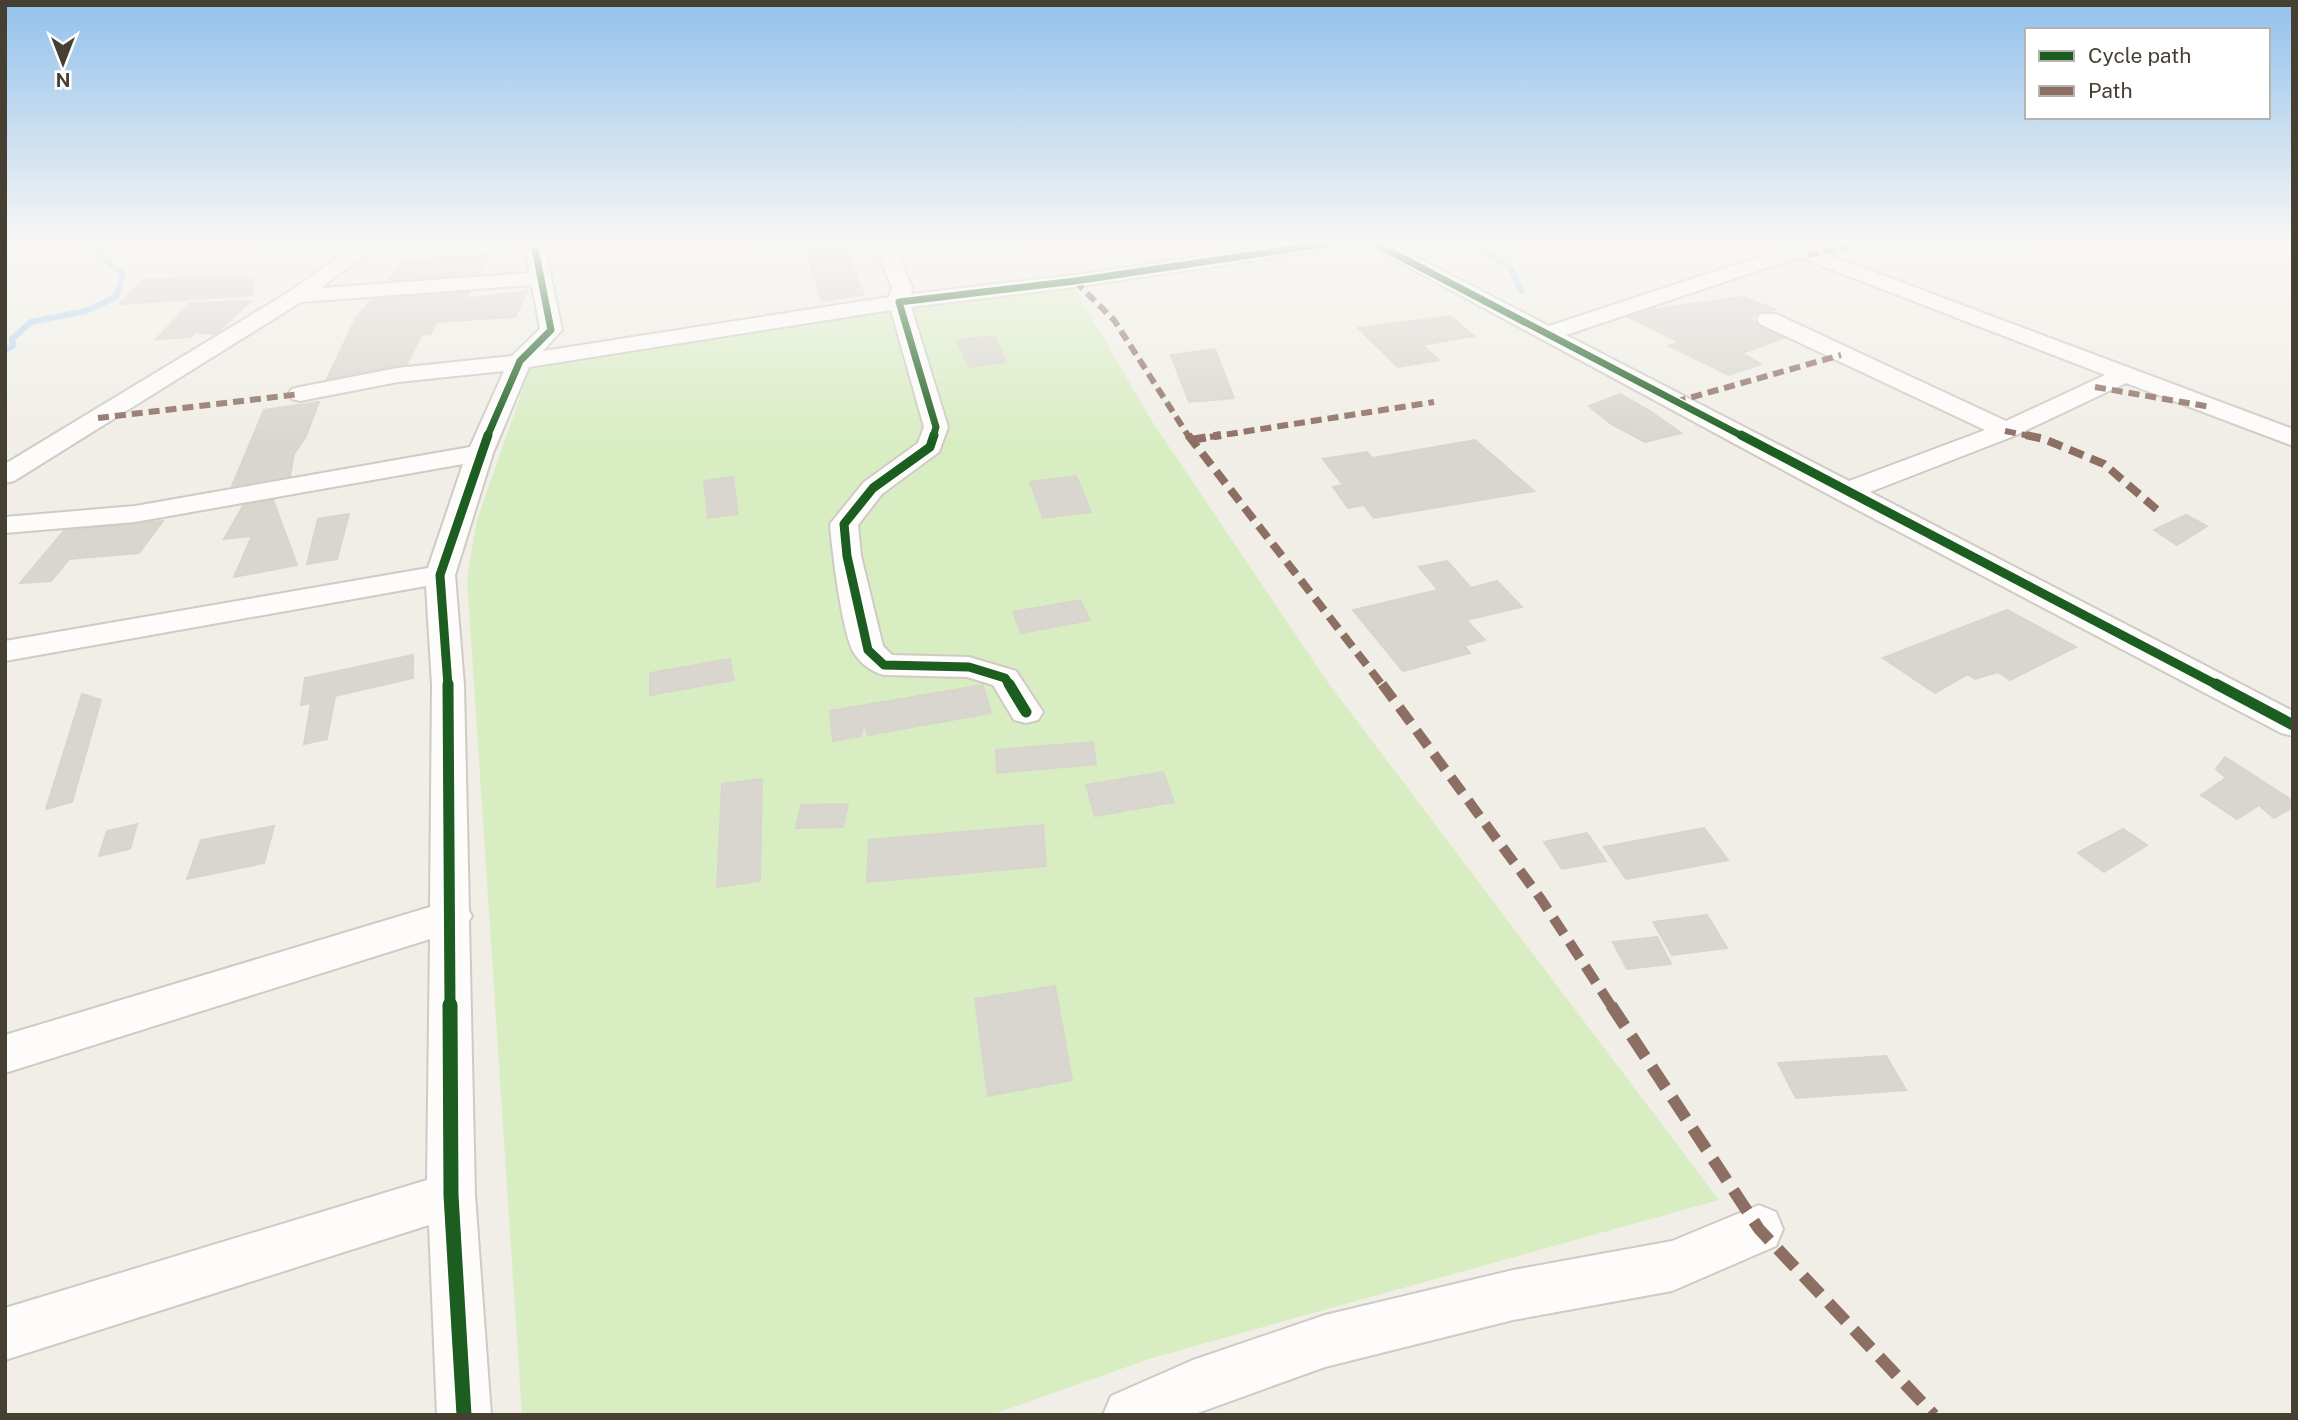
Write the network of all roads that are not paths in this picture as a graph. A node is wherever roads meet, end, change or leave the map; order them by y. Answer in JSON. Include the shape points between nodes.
{"nodes":[{"id":1,"x":274,"y":309,"type":"edge"},
{"id":2,"x":546,"y":309,"type":"edge"},
{"id":3,"x":852,"y":309,"type":"edge"},
{"id":4,"x":901,"y":309,"type":"edge"},
{"id":5,"x":1500,"y":309,"type":"edge"},
{"id":6,"x":1616,"y":309,"type":"edge"},
{"id":7,"x":1954,"y":309,"type":"edge"},
{"id":8,"x":1768,"y":319,"type":"dead end"},
{"id":9,"x":1547,"y":334,"type":"junction"},
{"id":10,"x":520,"y":361,"type":"junction"},
{"id":11,"x":2125,"y":374,"type":"junction"},
{"id":12,"x":300,"y":394,"type":"dead end"},
{"id":13,"x":2005,"y":431,"type":"junction"},
{"id":14,"x":2293,"y":438,"type":"edge"},
{"id":15,"x":480,"y":453,"type":"junction"},
{"id":16,"x":5,"y":475,"type":"edge"},
{"id":17,"x":1845,"y":492,"type":"junction"},
{"id":18,"x":5,"y":525,"type":"edge"},
{"id":19,"x":440,"y":575,"type":"junction"},
{"id":20,"x":5,"y":651,"type":"edge"},
{"id":21,"x":1026,"y":712,"type":"dead end"},
{"id":22,"x":2293,"y":725,"type":"edge"},
{"id":23,"x":452,"y":916,"type":"junction"},
{"id":24,"x":5,"y":1054,"type":"edge"},
{"id":25,"x":451,"y":1195,"type":"junction"},
{"id":26,"x":1759,"y":1229,"type":"dead end"},
{"id":27,"x":5,"y":1334,"type":"edge"},
{"id":28,"x":464,"y":1415,"type":"edge"},
{"id":29,"x":1130,"y":1415,"type":"edge"}],
"edges":[{"from":1,"to":16,"type":"street"},
{"from":2,"to":10,"type":"street","via":[[551,330]]},
{"from":3,"to":10,"type":"street"},
{"from":4,"to":21,"type":"street","via":[[936,427],[930,447],[873,488],[844,524],[868,650],[884,665],[970,667],[1005,678]]},
{"from":5,"to":9,"type":"street"},
{"from":6,"to":9,"type":"street"},
{"from":7,"to":11,"type":"street"},
{"from":8,"to":13,"type":"street"},
{"from":9,"to":17,"type":"street"},
{"from":10,"to":12,"type":"street","via":[[397,374]]},
{"from":10,"to":15,"type":"street"},
{"from":11,"to":13,"type":"street"},
{"from":11,"to":14,"type":"street"},
{"from":13,"to":17,"type":"street"},
{"from":15,"to":18,"type":"street","via":[[135,514]]},
{"from":15,"to":19,"type":"street"},
{"from":17,"to":22,"type":"street"},
{"from":19,"to":20,"type":"street"},
{"from":19,"to":23,"type":"street","via":[[448,685]]},
{"from":23,"to":24,"type":"street"},
{"from":23,"to":25,"type":"street"},
{"from":25,"to":27,"type":"street"},
{"from":25,"to":28,"type":"street"},
{"from":26,"to":29,"type":"street","via":[[1672,1266],[1513,1295],[1325,1341],[1193,1387]]}]}
